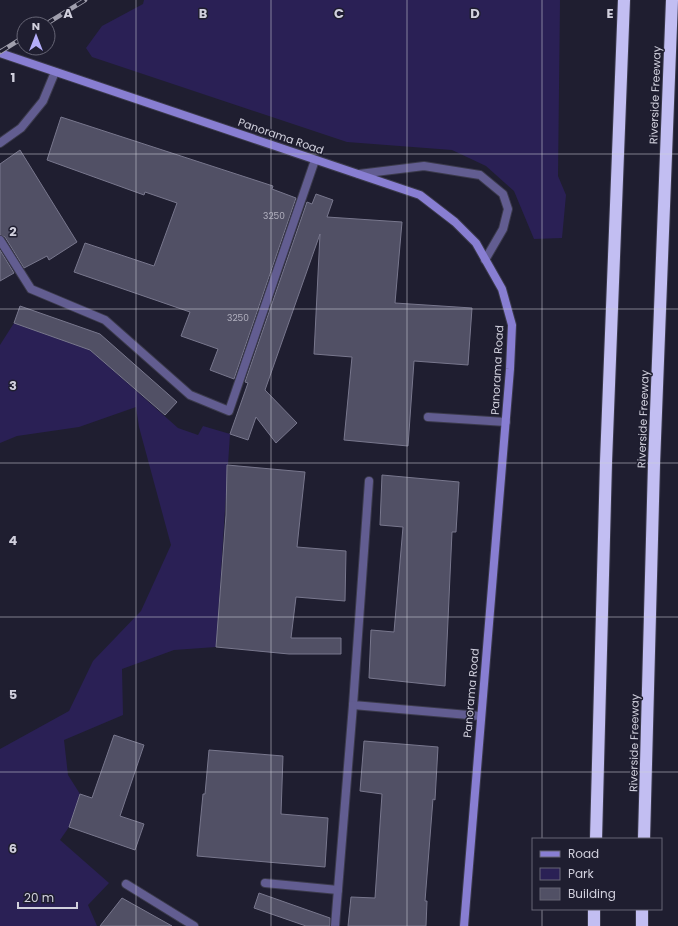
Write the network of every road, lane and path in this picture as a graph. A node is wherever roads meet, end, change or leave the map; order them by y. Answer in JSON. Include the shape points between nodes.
{"nodes":[{"id":1,"x":624,"y":0,"type":"edge"},
{"id":2,"x":672,"y":0,"type":"edge"},
{"id":3,"x":0,"y":53,"type":"edge"},
{"id":4,"x":55,"y":72,"type":"junction"},
{"id":5,"x":0,"y":143,"type":"edge"},
{"id":6,"x":315,"y":160,"type":"junction"},
{"id":7,"x":359,"y":174,"type":"junction"},
{"id":8,"x":0,"y":240,"type":"edge"},
{"id":9,"x":485,"y":260,"type":"junction"},
{"id":10,"x":428,"y":417,"type":"dead end"},
{"id":11,"x":506,"y":422,"type":"junction"},
{"id":12,"x":369,"y":481,"type":"dead end"},
{"id":13,"x":353,"y":705,"type":"junction"},
{"id":14,"x":480,"y":716,"type":"junction"},
{"id":15,"x":596,"y":838,"type":"edge"},
{"id":16,"x":644,"y":838,"type":"edge"},
{"id":17,"x":265,"y":883,"type":"dead end"},
{"id":18,"x":126,"y":884,"type":"dead end"},
{"id":19,"x":338,"y":890,"type":"junction"},
{"id":20,"x":594,"y":910,"type":"edge"},
{"id":21,"x":642,"y":910,"type":"edge"},
{"id":22,"x":194,"y":926,"type":"edge"},
{"id":23,"x":335,"y":926,"type":"edge"},
{"id":24,"x":464,"y":926,"type":"edge"},
{"id":25,"x":594,"y":926,"type":"edge"},
{"id":26,"x":642,"y":926,"type":"edge"}],
"edges":[{"from":1,"to":15,"type":"highway","via":[[606,462]]},
{"from":2,"to":16,"type":"highway","name":"Riverside Freeway","via":[[654,464]]},
{"from":3,"to":4,"type":"street","name":"Panorama Road"},
{"from":4,"to":5,"type":"lane","via":[[43,101],[21,128]]},
{"from":4,"to":6,"type":"street","name":"Panorama Road"},
{"from":6,"to":7,"type":"street","name":"Panorama Road"},
{"from":6,"to":8,"type":"lane","via":[[229,411],[190,395],[105,320],[31,289]]},
{"from":7,"to":9,"type":"street","name":"Panorama Road","via":[[420,195],[455,222],[476,244]]},
{"from":7,"to":9,"type":"lane","via":[[424,166],[480,175],[503,194],[508,209],[503,229]]},
{"from":9,"to":11,"type":"street","name":"Panorama Road","via":[[502,289],[512,325]]},
{"from":10,"to":11,"type":"lane"},
{"from":11,"to":14,"type":"street","name":"Panorama Road"},
{"from":12,"to":13,"type":"lane"},
{"from":13,"to":14,"type":"lane"},
{"from":13,"to":19,"type":"lane"},
{"from":14,"to":24,"type":"street","name":"Panorama Road"},
{"from":17,"to":19,"type":"lane"},
{"from":18,"to":22,"type":"lane"},
{"from":19,"to":23,"type":"lane"},
{"from":20,"to":25,"type":"highway"},
{"from":21,"to":26,"type":"highway"}]}
